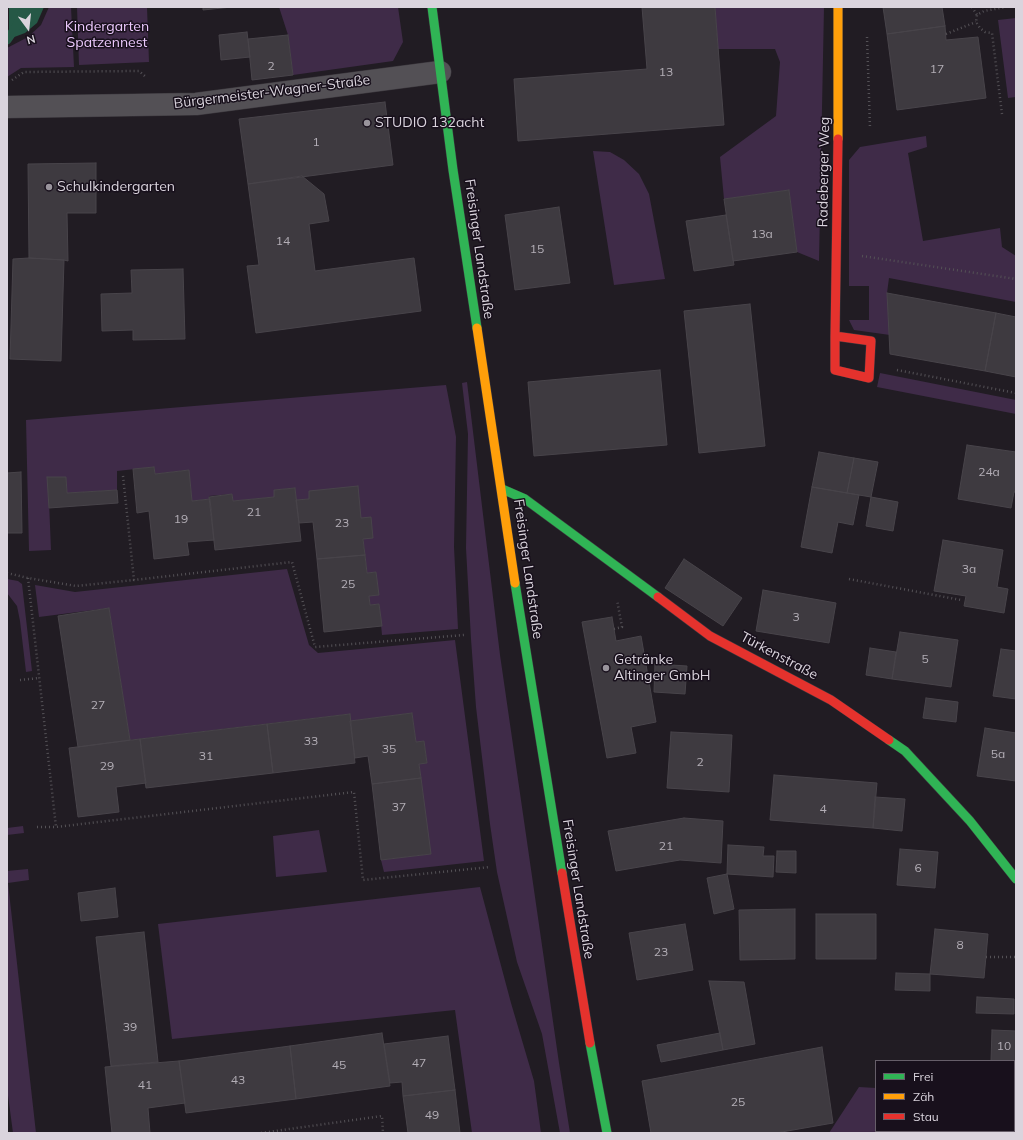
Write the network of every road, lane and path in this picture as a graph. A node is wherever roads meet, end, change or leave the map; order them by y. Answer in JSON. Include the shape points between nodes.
{"nodes":[{"id":1,"x":432,"y":7,"type":"edge"},
{"id":2,"x":838,"y":7,"type":"edge"},
{"id":3,"x":972,"y":7,"type":"edge"},
{"id":4,"x":1006,"y":7,"type":"edge"},
{"id":5,"x":977,"y":15,"type":"junction"},
{"id":6,"x":976,"y":22,"type":"junction"},
{"id":7,"x":867,"y":30,"type":"dead end"},
{"id":8,"x":946,"y":34,"type":"dead end"},
{"id":9,"x":440,"y":72,"type":"junction"},
{"id":10,"x":7,"y":107,"type":"edge"},
{"id":11,"x":1002,"y":114,"type":"dead end"},
{"id":12,"x":870,"y":128,"type":"dead end"},
{"id":13,"x":837,"y":252,"type":"junction"},
{"id":14,"x":1016,"y":279,"type":"edge"},
{"id":15,"x":835,"y":336,"type":"junction"},
{"id":16,"x":871,"y":364,"type":"junction"},
{"id":17,"x":1016,"y":393,"type":"edge"},
{"id":18,"x":123,"y":476,"type":"dead end"},
{"id":19,"x":502,"y":489,"type":"junction"},
{"id":20,"x":7,"y":573,"type":"edge"},
{"id":21,"x":28,"y":578,"type":"junction"},
{"id":22,"x":850,"y":579,"type":"dead end"},
{"id":23,"x":134,"y":580,"type":"junction"},
{"id":24,"x":616,"y":597,"type":"dead end"},
{"id":25,"x":961,"y":600,"type":"dead end"},
{"id":26,"x":614,"y":629,"type":"dead end"},
{"id":27,"x":464,"y":635,"type":"dead end"},
{"id":28,"x":39,"y":678,"type":"junction"},
{"id":29,"x":20,"y":680,"type":"dead end"},
{"id":30,"x":36,"y":827,"type":"dead end"},
{"id":31,"x":56,"y":827,"type":"junction"},
{"id":32,"x":490,"y":867,"type":"dead end"},
{"id":33,"x":1016,"y":879,"type":"edge"},
{"id":34,"x":986,"y":957,"type":"dead end"},
{"id":35,"x":1016,"y":957,"type":"edge"},
{"id":36,"x":261,"y":1133,"type":"edge"},
{"id":37,"x":383,"y":1133,"type":"edge"},
{"id":38,"x":607,"y":1133,"type":"edge"}],
"edges":[{"from":1,"to":9,"type":"street","name":"Freisinger Landstraße"},
{"from":2,"to":13,"type":"street","name":"Radeberger Weg"},
{"from":3,"to":5,"type":"path"},
{"from":4,"to":5,"type":"path"},
{"from":5,"to":6,"type":"path"},
{"from":6,"to":8,"type":"path"},
{"from":6,"to":11,"type":"path","via":[[985,32],[992,33]]},
{"from":7,"to":12,"type":"path"},
{"from":9,"to":10,"type":"street","name":"Bürgermeister-Wagner-Straße","via":[[196,104]]},
{"from":9,"to":19,"type":"street","name":"Freisinger Landstraße"},
{"from":13,"to":14,"type":"path"},
{"from":13,"to":15,"type":"street","name":"Radeberger Weg"},
{"from":15,"to":16,"type":"street","via":[[871,341]]},
{"from":15,"to":16,"type":"street","name":"Radeberger Weg","via":[[835,370],[869,378]]},
{"from":16,"to":17,"type":"path"},
{"from":18,"to":23,"type":"path"},
{"from":19,"to":33,"type":"street","name":"Türkenstraße","via":[[525,499],[710,636],[831,700],[905,751],[970,821]]},
{"from":19,"to":38,"type":"street","name":"Freisinger Landstraße","via":[[582,1000]]},
{"from":20,"to":21,"type":"path"},
{"from":21,"to":23,"type":"path","via":[[76,586]]},
{"from":21,"to":28,"type":"path"},
{"from":22,"to":25,"type":"path"},
{"from":23,"to":27,"type":"path","via":[[292,562],[315,647]]},
{"from":24,"to":26,"type":"path","via":[[622,627]]},
{"from":28,"to":29,"type":"path"},
{"from":28,"to":31,"type":"path"},
{"from":30,"to":31,"type":"path"},
{"from":31,"to":32,"type":"path","via":[[354,792],[363,880]]},
{"from":34,"to":35,"type":"path"},
{"from":36,"to":37,"type":"path","via":[[382,1116]]}]}
